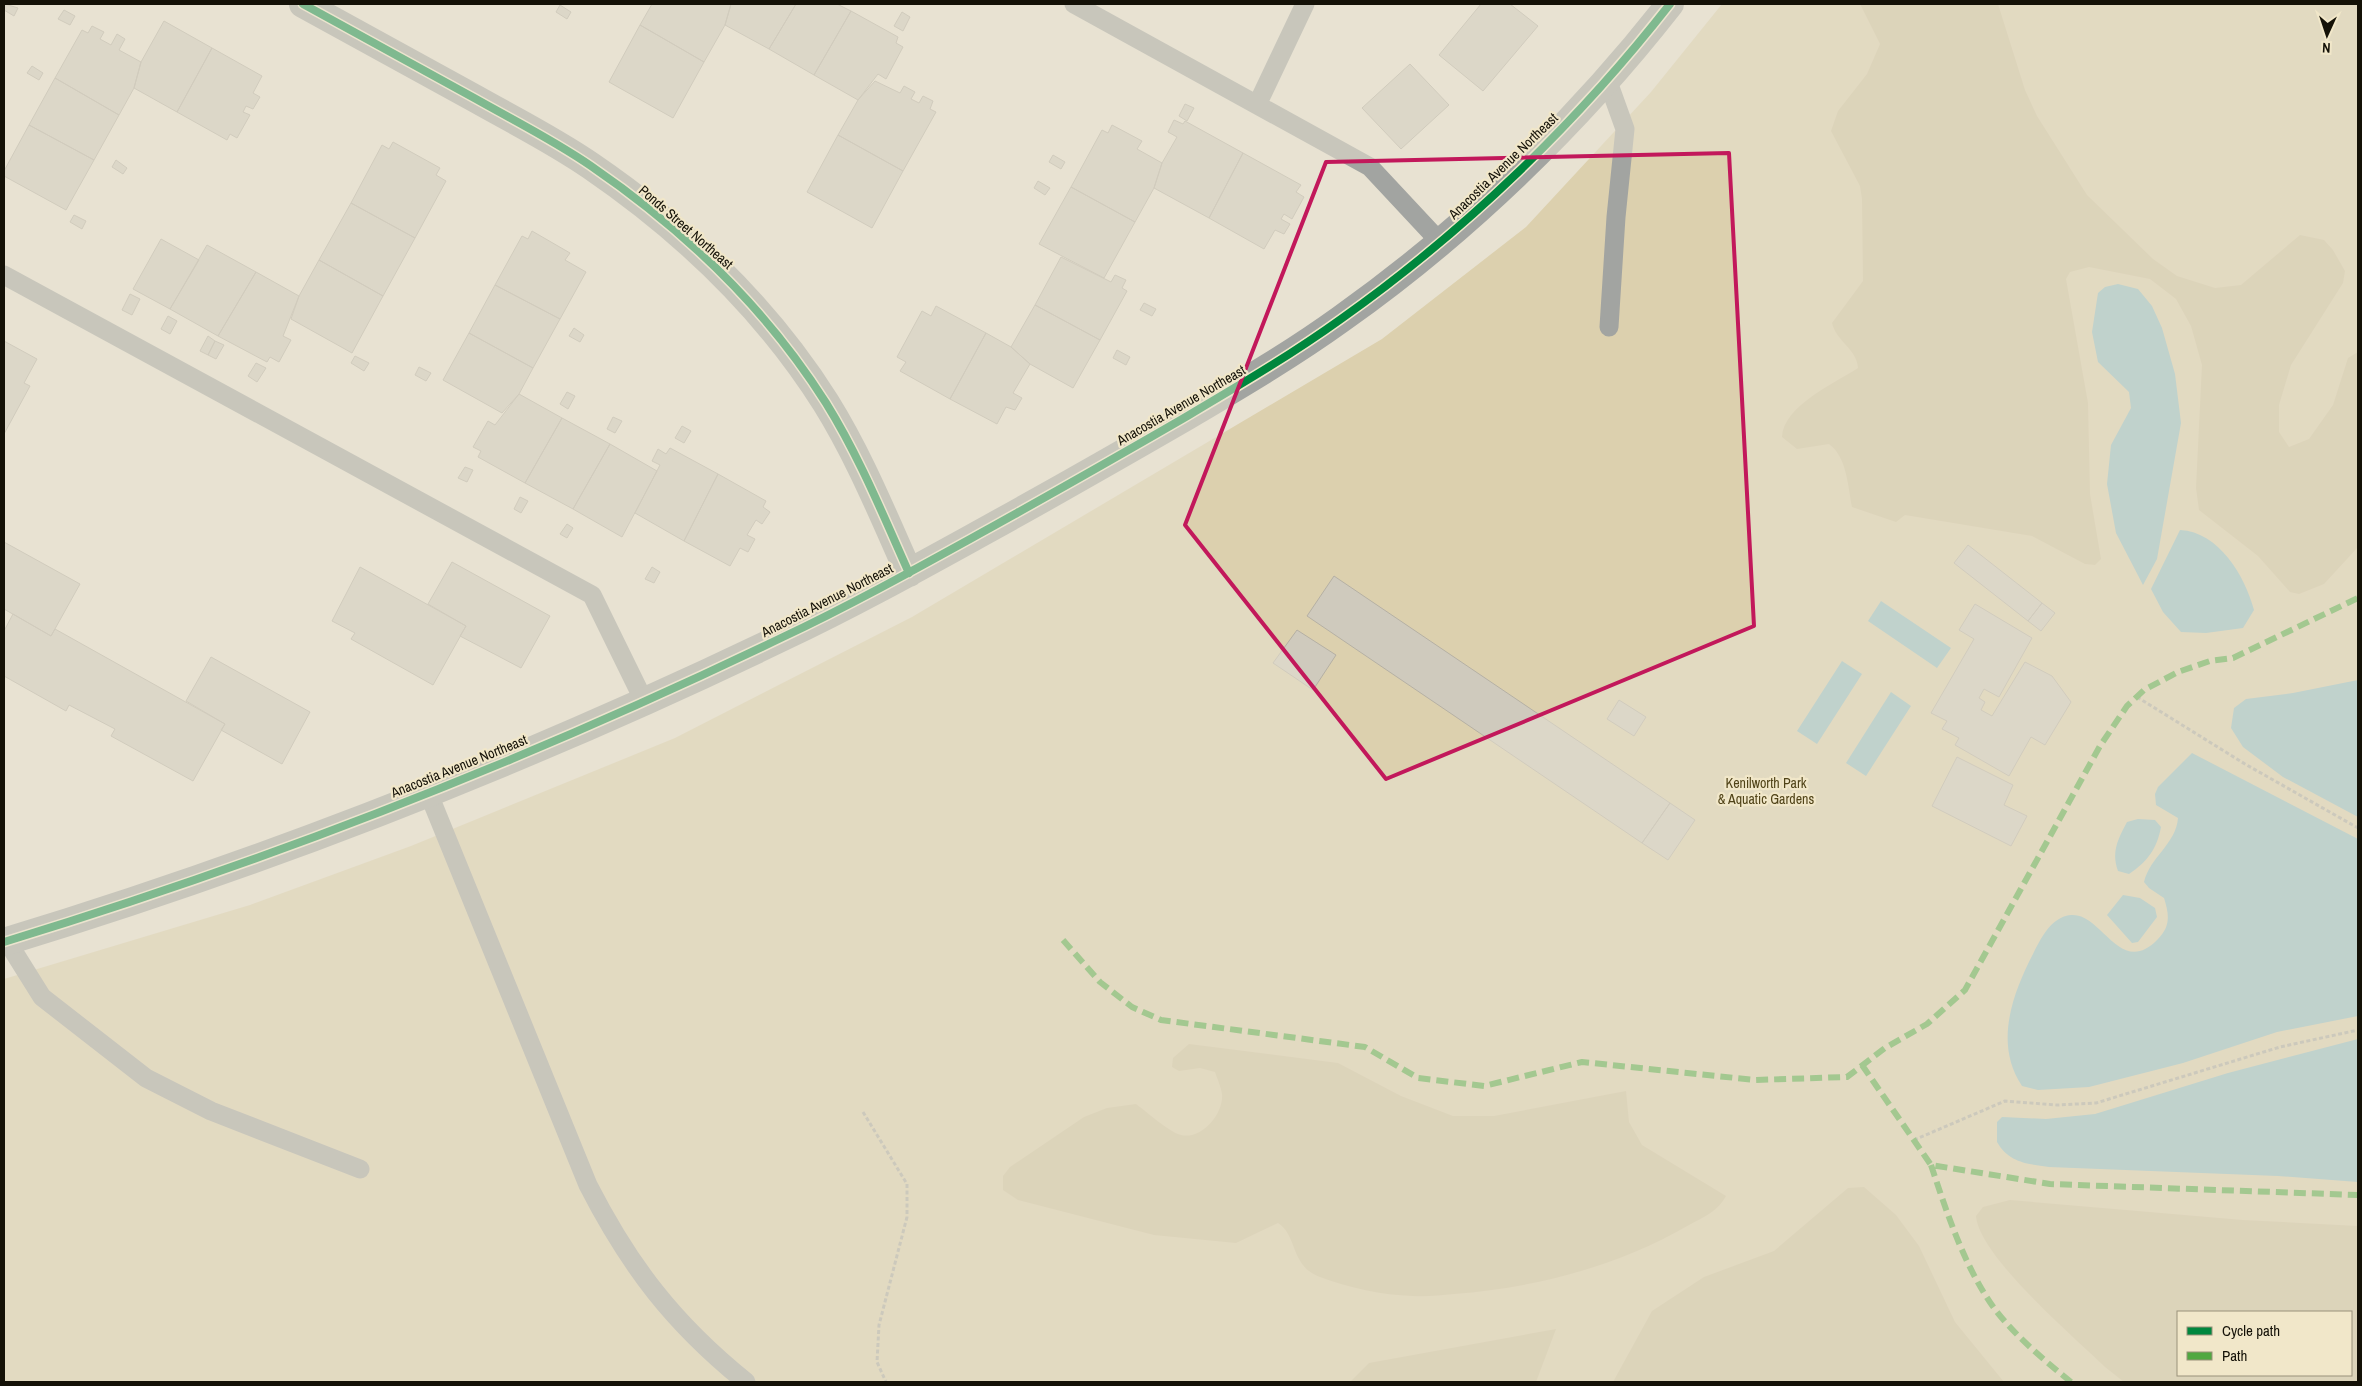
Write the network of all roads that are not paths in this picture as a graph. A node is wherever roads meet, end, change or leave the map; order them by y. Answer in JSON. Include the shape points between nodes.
{"nodes":[{"id":1,"x":303,"y":4,"type":"edge"},
{"id":2,"x":1074,"y":4,"type":"edge"},
{"id":3,"x":1304,"y":4,"type":"edge"},
{"id":4,"x":1670,"y":4,"type":"edge"},
{"id":5,"x":1608,"y":79,"type":"junction"},
{"id":6,"x":1257,"y":105,"type":"junction"},
{"id":7,"x":1440,"y":242,"type":"junction"},
{"id":8,"x":4,"y":275,"type":"edge"},
{"id":9,"x":1609,"y":327,"type":"dead end"},
{"id":10,"x":909,"y":573,"type":"junction"},
{"id":11,"x":644,"y":701,"type":"junction"},
{"id":12,"x":428,"y":792,"type":"junction"},
{"id":13,"x":5,"y":937,"type":"edge"},
{"id":14,"x":360,"y":1168,"type":"dead end"},
{"id":15,"x":746,"y":1382,"type":"edge"}],
"edges":[{"from":1,"to":10,"type":"street","name":"Ponds Street Northeast","via":[[566,150],[638,200],[704,257],[770,326],[825,402],[860,464]]},
{"from":2,"to":6,"type":"lane"},
{"from":3,"to":6,"type":"lane"},
{"from":4,"to":5,"type":"street","name":"Anacostia Avenue Northeast"},
{"from":5,"to":7,"type":"street","name":"Anacostia Avenue Northeast","via":[[1490,198]]},
{"from":5,"to":9,"type":"lane","via":[[1625,130]]},
{"from":6,"to":7,"type":"lane","via":[[1370,167]]},
{"from":7,"to":10,"type":"street","name":"Anacostia Avenue Northeast","via":[[1366,301],[1267,370]]},
{"from":8,"to":11,"type":"lane","via":[[592,595]]},
{"from":10,"to":11,"type":"street","name":"Anacostia Avenue Northeast","via":[[785,636]]},
{"from":11,"to":12,"type":"street","name":"Anacostia Avenue Northeast"},
{"from":12,"to":13,"type":"street","name":"Anacostia Avenue Northeast","via":[[149,896]]},
{"from":12,"to":15,"type":"lane","via":[[588,1185],[608,1223],[671,1314],[709,1352]]},
{"from":13,"to":14,"type":"lane","via":[[42,997],[146,1078],[211,1111]]}]}
